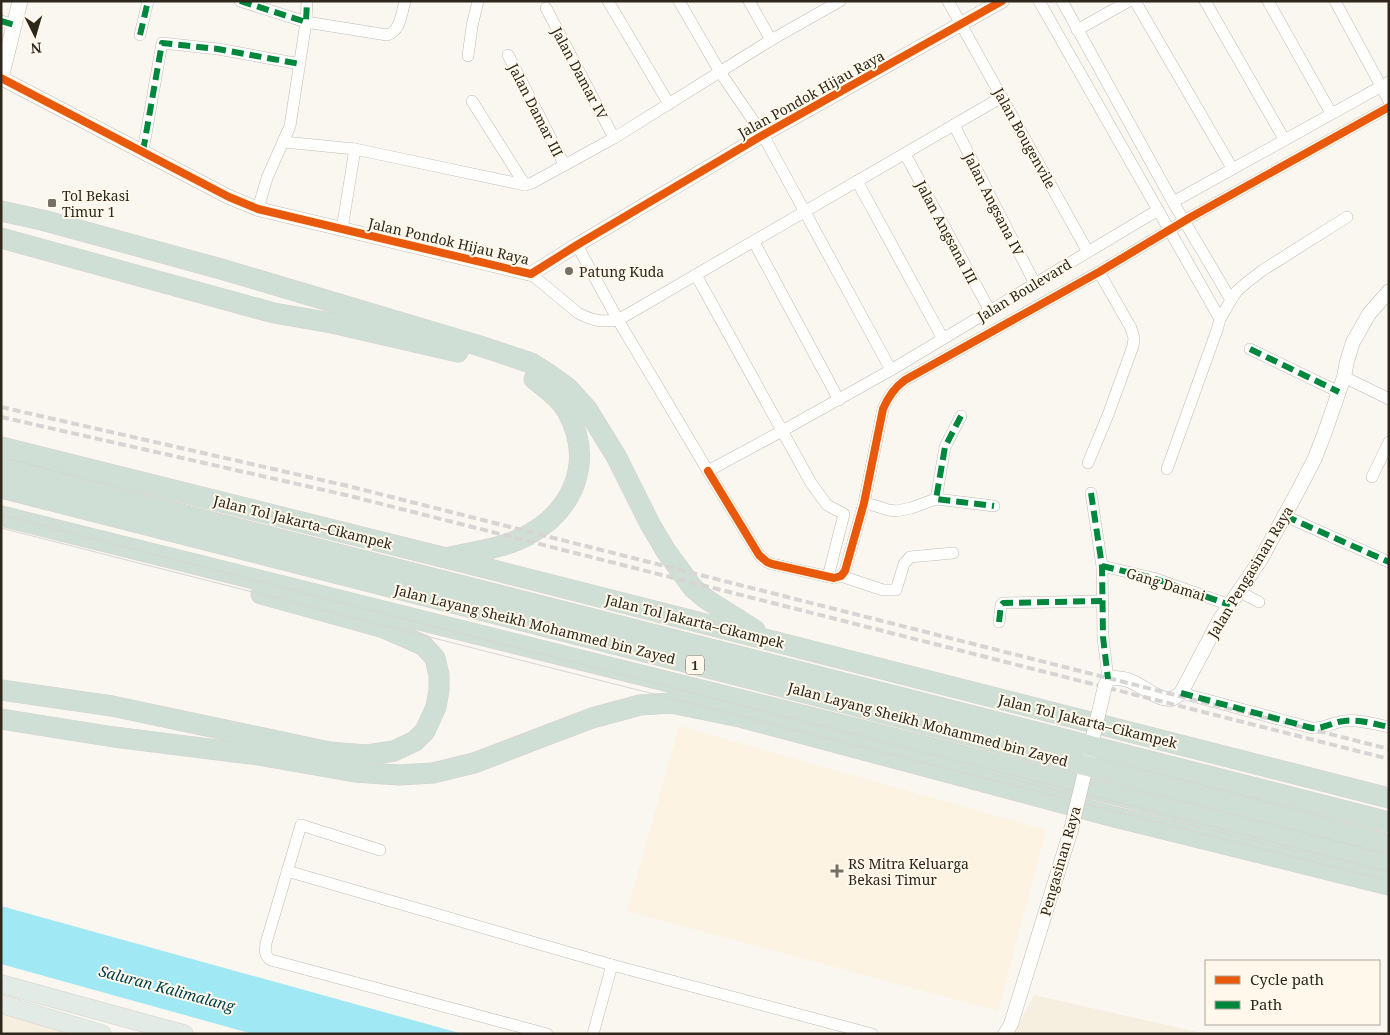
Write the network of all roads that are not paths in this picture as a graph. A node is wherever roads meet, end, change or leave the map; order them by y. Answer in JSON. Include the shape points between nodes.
{"nodes":[{"id":1,"x":20,"y":1,"type":"edge"},
{"id":2,"x":148,"y":1,"type":"edge"},
{"id":3,"x":240,"y":1,"type":"edge"},
{"id":4,"x":307,"y":1,"type":"edge"},
{"id":5,"x":405,"y":1,"type":"edge"},
{"id":6,"x":478,"y":1,"type":"edge"},
{"id":7,"x":608,"y":1,"type":"edge"},
{"id":8,"x":679,"y":1,"type":"edge"},
{"id":9,"x":749,"y":1,"type":"edge"},
{"id":10,"x":840,"y":1,"type":"edge"},
{"id":11,"x":948,"y":1,"type":"edge"},
{"id":12,"x":1002,"y":1,"type":"edge"},
{"id":13,"x":1039,"y":1,"type":"edge"},
{"id":14,"x":1062,"y":1,"type":"edge"},
{"id":15,"x":1129,"y":1,"type":"edge"},
{"id":16,"x":1135,"y":1,"type":"edge"},
{"id":17,"x":1205,"y":1,"type":"edge"},
{"id":18,"x":1268,"y":1,"type":"edge"},
{"id":19,"x":1335,"y":1,"type":"edge"},
{"id":20,"x":820,"y":6,"type":"edge"},
{"id":21,"x":546,"y":8,"type":"dead end"},
{"id":22,"x":306,"y":22,"type":"junction"},
{"id":23,"x":8,"y":23,"type":"edge"},
{"id":24,"x":962,"y":25,"type":"junction"},
{"id":25,"x":1077,"y":30,"type":"junction"},
{"id":26,"x":140,"y":35,"type":"dead end"},
{"id":27,"x":771,"y":40,"type":"junction"},
{"id":28,"x":468,"y":56,"type":"dead end"},
{"id":29,"x":508,"y":56,"type":"dead end"},
{"id":30,"x":300,"y":64,"type":"junction"},
{"id":31,"x":720,"y":72,"type":"junction"},
{"id":32,"x":1,"y":78,"type":"edge"},
{"id":33,"x":1384,"y":84,"type":"edge"},
{"id":34,"x":1002,"y":97,"type":"junction"},
{"id":35,"x":472,"y":101,"type":"dead end"},
{"id":36,"x":1389,"y":101,"type":"edge"},
{"id":37,"x":669,"y":104,"type":"junction"},
{"id":38,"x":1389,"y":107,"type":"edge"},
{"id":39,"x":1331,"y":114,"type":"junction"},
{"id":40,"x":954,"y":125,"type":"junction"},
{"id":41,"x":763,"y":135,"type":"junction"},
{"id":42,"x":614,"y":138,"type":"junction"},
{"id":43,"x":1284,"y":139,"type":"junction"},
{"id":44,"x":284,"y":142,"type":"junction"},
{"id":45,"x":355,"y":149,"type":"junction"},
{"id":46,"x":143,"y":151,"type":"junction"},
{"id":47,"x":905,"y":154,"type":"junction"},
{"id":48,"x":564,"y":164,"type":"junction"},
{"id":49,"x":1232,"y":168,"type":"junction"},
{"id":50,"x":857,"y":181,"type":"junction"},
{"id":51,"x":525,"y":185,"type":"junction"},
{"id":52,"x":1173,"y":202,"type":"junction"},
{"id":53,"x":258,"y":209,"type":"junction"},
{"id":54,"x":1158,"y":210,"type":"junction"},
{"id":55,"x":5,"y":212,"type":"edge"},
{"id":56,"x":805,"y":212,"type":"junction"},
{"id":57,"x":1347,"y":217,"type":"dead end"},
{"id":58,"x":1183,"y":221,"type":"junction"},
{"id":59,"x":342,"y":229,"type":"junction"},
{"id":60,"x":1169,"y":230,"type":"junction"},
{"id":61,"x":1,"y":238,"type":"edge"},
{"id":62,"x":754,"y":242,"type":"junction"},
{"id":63,"x":577,"y":245,"type":"junction"},
{"id":64,"x":1088,"y":252,"type":"junction"},
{"id":65,"x":1099,"y":272,"type":"junction"},
{"id":66,"x":531,"y":274,"type":"junction"},
{"id":67,"x":696,"y":275,"type":"junction"},
{"id":68,"x":1035,"y":284,"type":"junction"},
{"id":69,"x":1389,"y":291,"type":"edge"},
{"id":70,"x":1231,"y":300,"type":"junction"},
{"id":71,"x":990,"y":311,"type":"junction"},
{"id":72,"x":1220,"y":319,"type":"junction"},
{"id":73,"x":618,"y":320,"type":"junction"},
{"id":74,"x":943,"y":339,"type":"junction"},
{"id":75,"x":1250,"y":349,"type":"dead end"},
{"id":76,"x":891,"y":370,"type":"junction"},
{"id":77,"x":1344,"y":376,"type":"junction"},
{"id":78,"x":1339,"y":392,"type":"junction"},
{"id":79,"x":1389,"y":398,"type":"edge"},
{"id":80,"x":839,"y":400,"type":"junction"},
{"id":81,"x":961,"y":416,"type":"dead end"},
{"id":82,"x":782,"y":431,"type":"junction"},
{"id":83,"x":1389,"y":442,"type":"edge"},
{"id":84,"x":1,"y":447,"type":"edge"},
{"id":85,"x":1088,"y":464,"type":"dead end"},
{"id":86,"x":1,"y":468,"type":"edge"},
{"id":87,"x":1168,"y":469,"type":"dead end"},
{"id":88,"x":708,"y":471,"type":"junction"},
{"id":89,"x":1372,"y":477,"type":"dead end"},
{"id":90,"x":1,"y":488,"type":"edge"},
{"id":91,"x":1091,"y":493,"type":"dead end"},
{"id":92,"x":936,"y":499,"type":"junction"},
{"id":93,"x":864,"y":504,"type":"junction"},
{"id":94,"x":994,"y":506,"type":"dead end"},
{"id":95,"x":1,"y":516,"type":"edge"},
{"id":96,"x":1285,"y":516,"type":"junction"},
{"id":97,"x":1,"y":521,"type":"edge"},
{"id":98,"x":953,"y":553,"type":"dead end"},
{"id":99,"x":446,"y":558,"type":"junction"},
{"id":100,"x":1389,"y":562,"type":"edge"},
{"id":101,"x":1102,"y":566,"type":"junction"},
{"id":102,"x":841,"y":576,"type":"junction"},
{"id":103,"x":828,"y":577,"type":"junction"},
{"id":104,"x":1240,"y":592,"type":"junction"},
{"id":105,"x":1102,"y":601,"type":"junction"},
{"id":106,"x":1259,"y":602,"type":"dead end"},
{"id":107,"x":1230,"y":605,"type":"junction"},
{"id":108,"x":1000,"y":622,"type":"dead end"},
{"id":109,"x":777,"y":642,"type":"junction"},
{"id":110,"x":1106,"y":682,"type":"junction"},
{"id":111,"x":1,"y":690,"type":"edge"},
{"id":112,"x":1181,"y":693,"type":"junction"},
{"id":113,"x":1,"y":719,"type":"edge"},
{"id":114,"x":1389,"y":727,"type":"edge"},
{"id":115,"x":1389,"y":798,"type":"edge"},
{"id":116,"x":1389,"y":822,"type":"edge"},
{"id":117,"x":1389,"y":844,"type":"edge"},
{"id":118,"x":380,"y":850,"type":"dead end"},
{"id":119,"x":1389,"y":864,"type":"edge"},
{"id":120,"x":287,"y":871,"type":"junction"},
{"id":121,"x":1389,"y":885,"type":"edge"},
{"id":122,"x":612,"y":965,"type":"junction"},
{"id":123,"x":1,"y":984,"type":"edge"},
{"id":124,"x":1,"y":1004,"type":"edge"},
{"id":125,"x":102,"y":1034,"type":"edge"},
{"id":126,"x":182,"y":1034,"type":"edge"},
{"id":127,"x":547,"y":1034,"type":"edge"},
{"id":128,"x":593,"y":1034,"type":"edge"},
{"id":129,"x":872,"y":1034,"type":"edge"},
{"id":130,"x":1005,"y":1034,"type":"edge"}],
"edges":[{"from":1,"to":23,"type":"main road"},
{"from":2,"to":26,"type":"street"},
{"from":3,"to":22,"type":"street"},
{"from":4,"to":22,"type":"street"},
{"from":5,"to":22,"type":"street","via":[[397,30],[387,35]]},
{"from":6,"to":28,"type":"street"},
{"from":7,"to":37,"type":"street"},
{"from":8,"to":31,"type":"street"},
{"from":9,"to":27,"type":"street"},
{"from":10,"to":20,"type":"street"},
{"from":11,"to":24,"type":"street","name":"Jalan Bougenvile"},
{"from":12,"to":24,"type":"street","name":"Jalan Pondok Hijau Raya"},
{"from":13,"to":54,"type":"street"},
{"from":14,"to":25,"type":"street"},
{"from":15,"to":25,"type":"street"},
{"from":16,"to":49,"type":"street"},
{"from":17,"to":43,"type":"street"},
{"from":18,"to":39,"type":"street"},
{"from":19,"to":33,"type":"street"},
{"from":20,"to":27,"type":"street"},
{"from":21,"to":42,"type":"street","name":"Jalan Damar IV"},
{"from":22,"to":30,"type":"street"},
{"from":23,"to":32,"type":"main road"},
{"from":24,"to":34,"type":"street","name":"Jalan Bougenvile"},
{"from":24,"to":41,"type":"street","name":"Jalan Pondok Hijau Raya"},
{"from":25,"to":52,"type":"street"},
{"from":27,"to":31,"type":"street"},
{"from":29,"to":48,"type":"street","name":"Jalan Damar III"},
{"from":30,"to":44,"type":"street","via":[[290,126]]},
{"from":30,"to":46,"type":"street","via":[[162,43]]},
{"from":31,"to":37,"type":"street"},
{"from":31,"to":41,"type":"street"},
{"from":32,"to":46,"type":"street","name":"Jalan Pondok Hijau Raya"},
{"from":33,"to":36,"type":"street"},
{"from":33,"to":39,"type":"street"},
{"from":34,"to":40,"type":"street"},
{"from":34,"to":64,"type":"street","name":"Jalan Bougenvile"},
{"from":35,"to":51,"type":"street"},
{"from":37,"to":42,"type":"street"},
{"from":38,"to":58,"type":"street"},
{"from":39,"to":43,"type":"street"},
{"from":40,"to":47,"type":"street"},
{"from":40,"to":68,"type":"street","name":"Jalan Angsana IV"},
{"from":41,"to":56,"type":"street"},
{"from":41,"to":63,"type":"street","name":"Jalan Pondok Hijau Raya"},
{"from":42,"to":48,"type":"street"},
{"from":43,"to":49,"type":"street"},
{"from":44,"to":45,"type":"street"},
{"from":44,"to":53,"type":"street","via":[[267,178]]},
{"from":45,"to":51,"type":"street"},
{"from":45,"to":59,"type":"street"},
{"from":46,"to":53,"type":"street","name":"Jalan Pondok Hijau Raya","via":[[230,198]]},
{"from":47,"to":50,"type":"street"},
{"from":47,"to":71,"type":"street","name":"Jalan Angsana III"},
{"from":48,"to":51,"type":"street"},
{"from":49,"to":52,"type":"street"},
{"from":50,"to":56,"type":"street"},
{"from":50,"to":74,"type":"street"},
{"from":52,"to":58,"type":"street"},
{"from":53,"to":59,"type":"street","name":"Jalan Pondok Hijau Raya"},
{"from":54,"to":60,"type":"street"},
{"from":54,"to":64,"type":"street","name":"Jalan Boulevard"},
{"from":55,"to":61,"type":"highway"},
{"from":55,"to":109,"type":"highway","via":[[221,268],[531,364],[568,388],[587,409],[616,456],[650,524],[693,588],[738,620]]},
{"from":56,"to":62,"type":"street"},
{"from":56,"to":76,"type":"street"},
{"from":57,"to":70,"type":"street","via":[[1263,270]]},
{"from":58,"to":60,"type":"street"},
{"from":58,"to":70,"type":"street"},
{"from":59,"to":66,"type":"street","name":"Jalan Pondok Hijau Raya"},
{"from":60,"to":65,"type":"street"},
{"from":60,"to":72,"type":"street"},
{"from":61,"to":99,"type":"highway","via":[[274,313],[478,357],[531,377],[555,395],[567,411],[577,435],[576,484],[569,498],[548,522],[527,536],[509,544]]},
{"from":62,"to":67,"type":"street"},
{"from":62,"to":80,"type":"street"},
{"from":63,"to":66,"type":"street","name":"Jalan Pondok Hijau Raya"},
{"from":63,"to":73,"type":"street"},
{"from":64,"to":68,"type":"street","name":"Jalan Boulevard"},
{"from":65,"to":85,"type":"street","via":[[1128,321],[1134,338]]},
{"from":65,"to":93,"type":"street","via":[[896,387],[883,409]]},
{"from":66,"to":73,"type":"street","via":[[583,316],[604,322]]},
{"from":67,"to":73,"type":"street"},
{"from":67,"to":82,"type":"street"},
{"from":68,"to":71,"type":"street","name":"Jalan Boulevard"},
{"from":69,"to":77,"type":"street","name":"Jalan Pengasinan Raya","via":[[1357,334]]},
{"from":70,"to":72,"type":"street"},
{"from":71,"to":74,"type":"street","name":"Jalan Boulevard"},
{"from":72,"to":87,"type":"street"},
{"from":73,"to":88,"type":"street"},
{"from":74,"to":76,"type":"street","name":"Jalan Boulevard"},
{"from":75,"to":78,"type":"street"},
{"from":76,"to":80,"type":"street","name":"Jalan Boulevard"},
{"from":77,"to":78,"type":"street","name":"Jalan Pengasinan Raya"},
{"from":77,"to":79,"type":"street"},
{"from":78,"to":96,"type":"street","name":"Jalan Pengasinan Raya","via":[[1315,458]]},
{"from":80,"to":82,"type":"street","name":"Jalan Boulevard"},
{"from":81,"to":92,"type":"street","via":[[945,447]]},
{"from":82,"to":88,"type":"street","name":"Jalan Boulevard"},
{"from":82,"to":103,"type":"street","via":[[815,489],[827,505],[844,514]]},
{"from":83,"to":89,"type":"street"},
{"from":84,"to":99,"type":"highway","name":"Jalan Tol Jakarta–Cikampek"},
{"from":86,"to":116,"type":"highway","name":"Jalan Layang Sheikh Mohammed bin Zayed","number":"1","bridge":true},
{"from":88,"to":103,"type":"street","via":[[763,560]]},
{"from":90,"to":117,"type":"highway","name":"Jalan Layang Sheikh Mohammed bin Zayed","number":"1","bridge":true},
{"from":91,"to":101,"type":"street"},
{"from":92,"to":93,"type":"street","via":[[897,511]]},
{"from":92,"to":94,"type":"street"},
{"from":93,"to":102,"type":"street"},
{"from":95,"to":119,"type":"highway","number":"1"},
{"from":96,"to":100,"type":"street"},
{"from":96,"to":104,"type":"street","name":"Jalan Pengasinan Raya"},
{"from":97,"to":111,"type":"highway","via":[[384,628],[423,645],[435,658],[439,690],[436,707],[425,731],[415,741],[394,752],[367,755],[329,752],[112,706]]},
{"from":98,"to":102,"type":"street","via":[[910,557],[904,564],[896,590],[883,590]]},
{"from":99,"to":109,"type":"highway","name":"Jalan Tol Jakarta–Cikampek"},
{"from":101,"to":105,"type":"street"},
{"from":101,"to":107,"type":"street","name":"Gang Damai","via":[[1153,578]]},
{"from":102,"to":103,"type":"street"},
{"from":104,"to":106,"type":"street"},
{"from":104,"to":107,"type":"street","name":"Jalan Pengasinan Raya"},
{"from":105,"to":108,"type":"street","via":[[1003,603]]},
{"from":105,"to":110,"type":"street"},
{"from":107,"to":112,"type":"street","name":"Jalan Pengasinan Raya"},
{"from":109,"to":115,"type":"highway","name":"Jalan Tol Jakarta–Cikampek"},
{"from":110,"to":112,"type":"street","via":[[1124,678],[1163,698],[1174,698]]},
{"from":110,"to":130,"type":"street","name":"Pengasinan Raya","bridge":true,"via":[[1071,830],[1011,1024]]},
{"from":112,"to":114,"type":"street","via":[[1312,728],[1352,720]]},
{"from":113,"to":121,"type":"highway","via":[[355,772],[399,775],[433,773],[474,763],[592,718],[640,705],[671,703],[749,720],[1111,816]]},
{"from":118,"to":120,"type":"street","via":[[302,825]]},
{"from":120,"to":122,"type":"street"},
{"from":120,"to":127,"type":"street","via":[[266,943],[265,954],[271,960]]},
{"from":122,"to":128,"type":"street"},
{"from":122,"to":129,"type":"street"},
{"from":123,"to":126,"type":"main road"},
{"from":124,"to":125,"type":"main road"}]}
